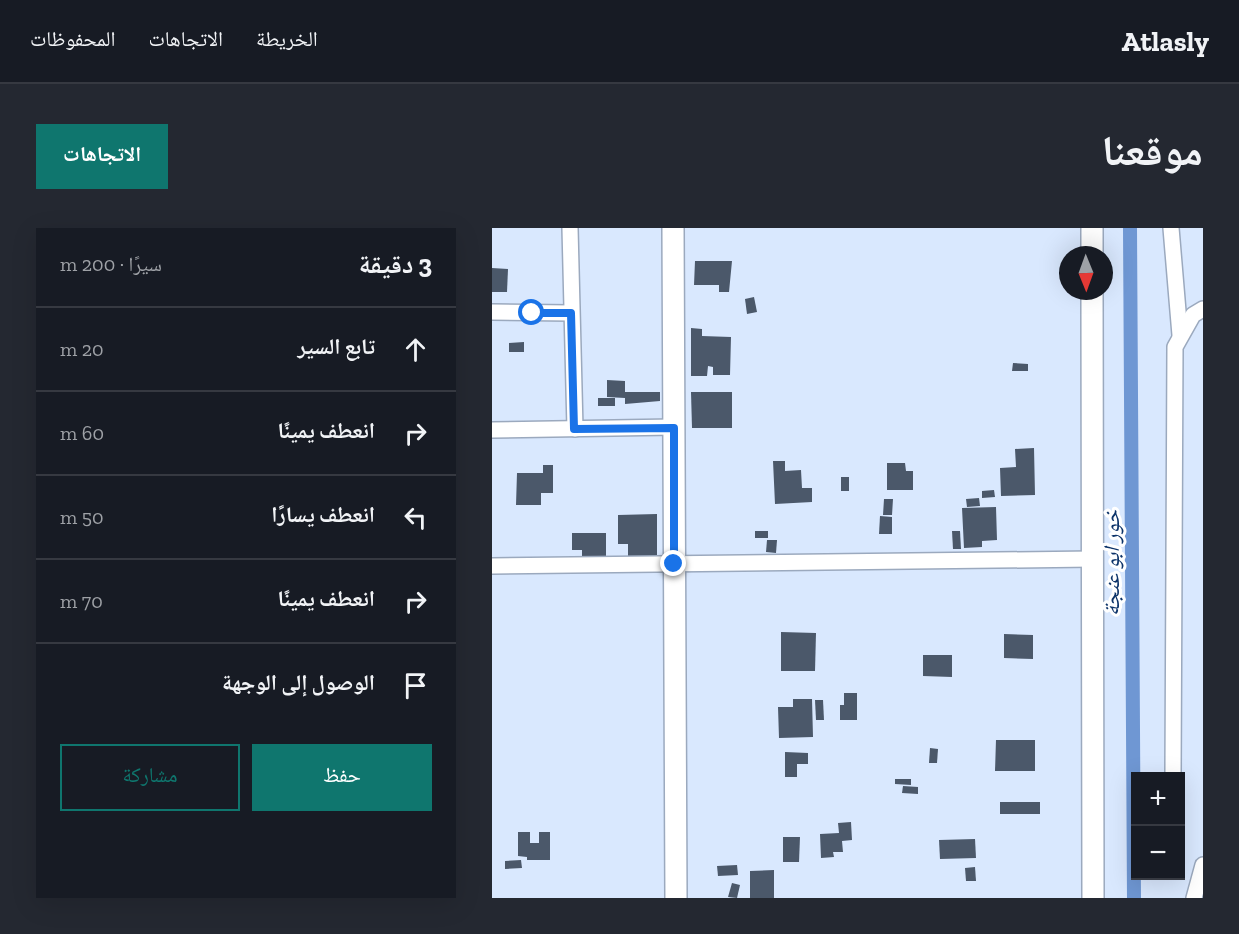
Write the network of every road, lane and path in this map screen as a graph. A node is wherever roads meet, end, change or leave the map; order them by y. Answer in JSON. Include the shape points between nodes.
{"nodes":[{"id":1,"x":570,"y":228,"type":"edge"},
{"id":2,"x":673,"y":228,"type":"edge"},
{"id":3,"x":1092,"y":228,"type":"edge"},
{"id":4,"x":1171,"y":228,"type":"edge"},
{"id":5,"x":1092,"y":246,"type":"edge"},
{"id":6,"x":1092,"y":300,"type":"edge"},
{"id":7,"x":1203,"y":309,"type":"edge"},
{"id":8,"x":492,"y":312,"type":"edge"},
{"id":9,"x":571,"y":313,"type":"junction"},
{"id":10,"x":1180,"y":335,"type":"junction"},
{"id":11,"x":674,"y":428,"type":"junction"},
{"id":12,"x":574,"y":429,"type":"junction"},
{"id":13,"x":492,"y":430,"type":"edge"},
{"id":14,"x":1093,"y":559,"type":"junction"},
{"id":15,"x":674,"y":564,"type":"junction"},
{"id":16,"x":492,"y":566,"type":"edge"},
{"id":17,"x":1173,"y":772,"type":"edge"},
{"id":18,"x":1203,"y":865,"type":"edge"},
{"id":19,"x":676,"y":898,"type":"edge"},
{"id":20,"x":1093,"y":898,"type":"edge"},
{"id":21,"x":1194,"y":898,"type":"edge"}],
"edges":[{"from":1,"to":9,"type":"street"},
{"from":2,"to":11,"type":"street"},
{"from":3,"to":5,"type":"street"},
{"from":4,"to":10,"type":"street"},
{"from":6,"to":14,"type":"street"},
{"from":7,"to":10,"type":"street","via":[[1193,315]]},
{"from":8,"to":9,"type":"street"},
{"from":9,"to":12,"type":"street"},
{"from":10,"to":17,"type":"street","via":[[1175,347]]},
{"from":11,"to":12,"type":"street"},
{"from":11,"to":15,"type":"street"},
{"from":12,"to":13,"type":"street"},
{"from":14,"to":15,"type":"street"},
{"from":14,"to":20,"type":"street"},
{"from":15,"to":16,"type":"street"},
{"from":15,"to":19,"type":"street"},
{"from":18,"to":21,"type":"street"}]}
